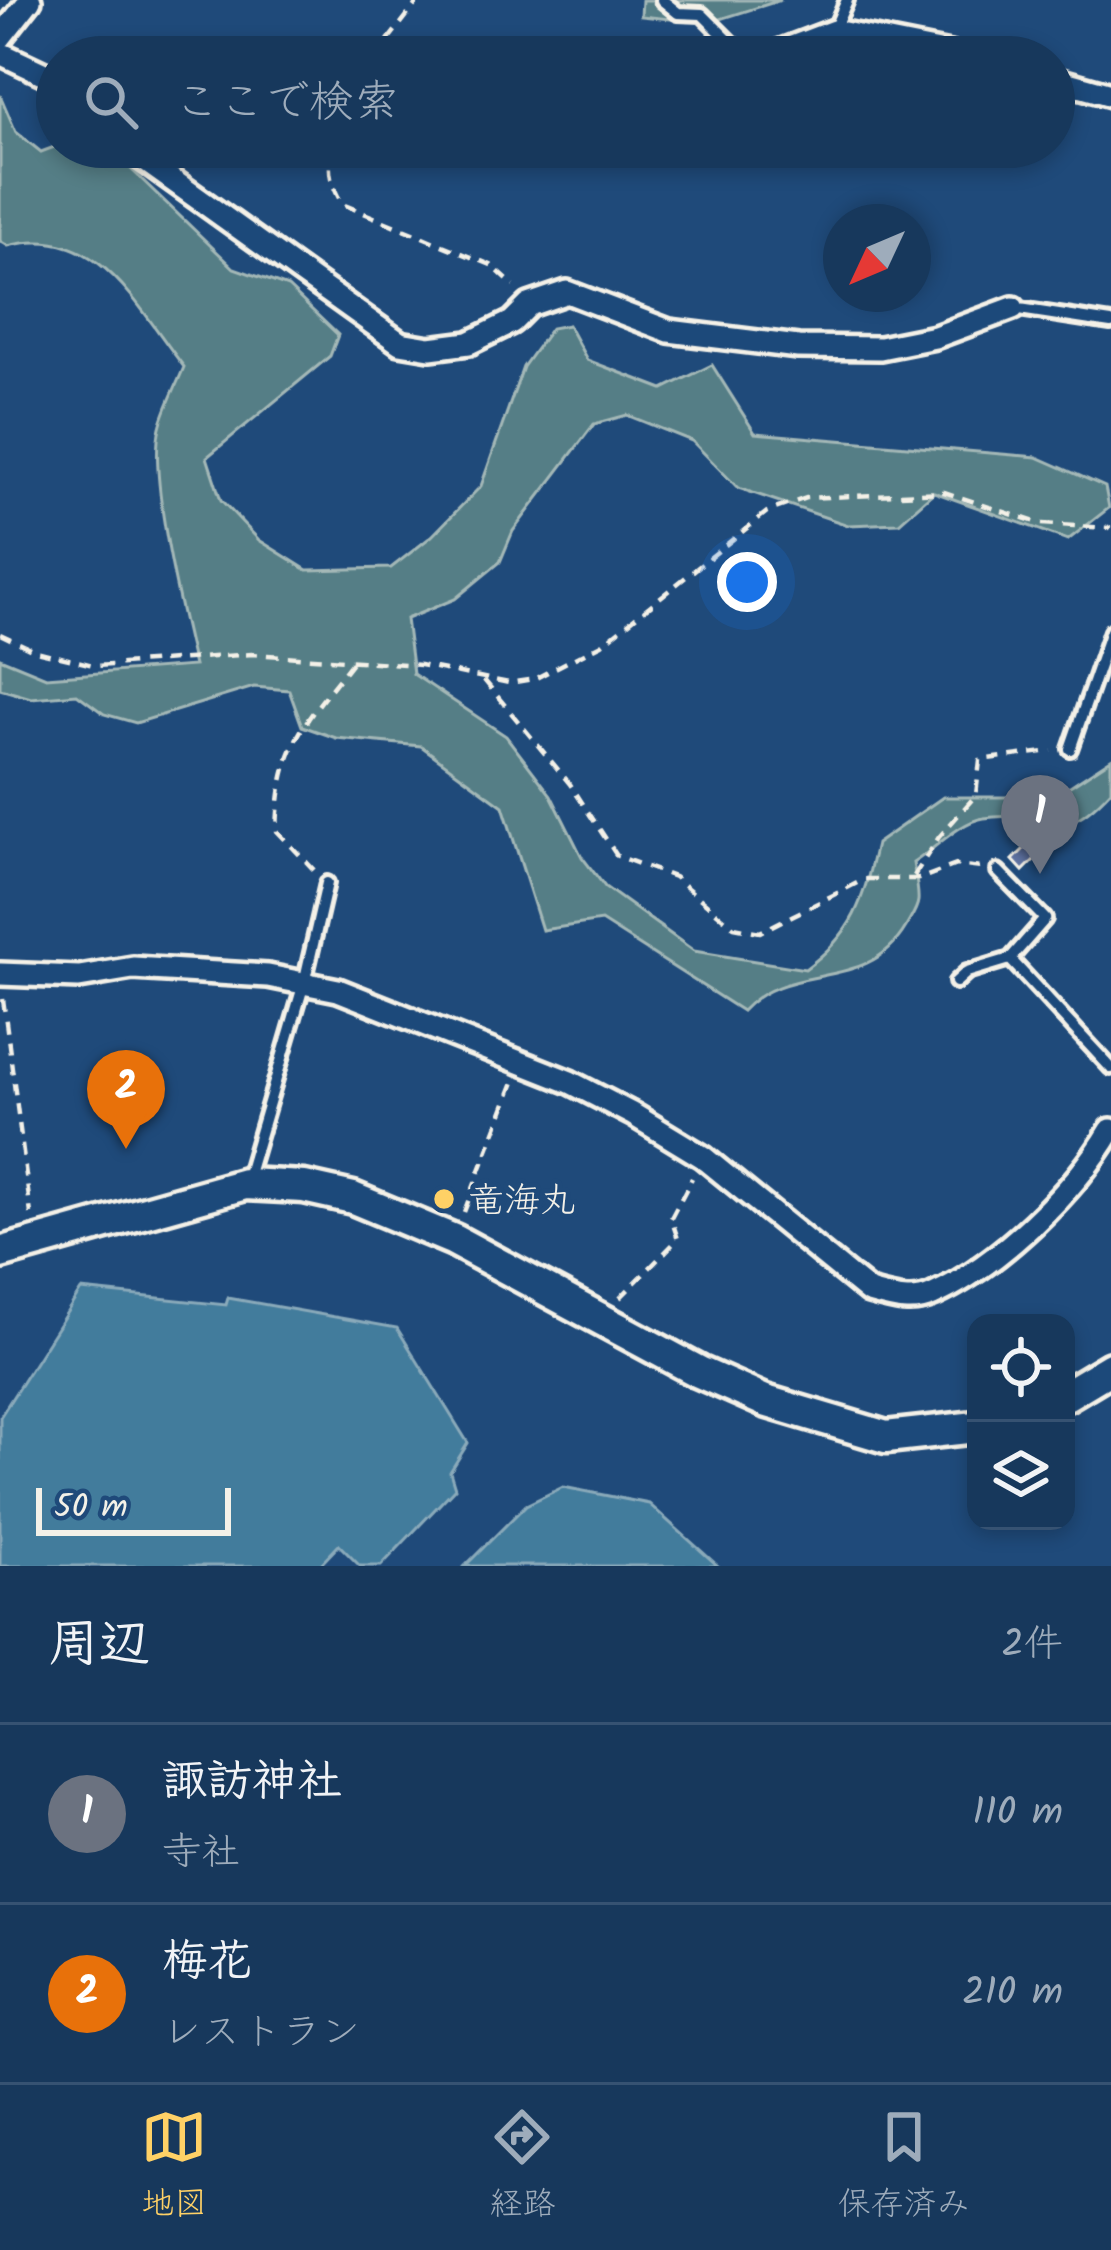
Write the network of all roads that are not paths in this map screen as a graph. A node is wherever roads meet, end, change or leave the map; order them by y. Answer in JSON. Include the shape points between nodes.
{"nodes":[{"id":1,"x":30,"y":0,"type":"edge"},
{"id":2,"x":662,"y":0,"type":"edge"},
{"id":3,"x":847,"y":0,"type":"edge"},
{"id":4,"x":834,"y":31,"type":"junction"},
{"id":5,"x":724,"y":36,"type":"edge"},
{"id":6,"x":820,"y":36,"type":"edge"},
{"id":7,"x":859,"y":36,"type":"edge"},
{"id":8,"x":0,"y":38,"type":"edge"},
{"id":9,"x":0,"y":52,"type":"edge"},
{"id":10,"x":36,"y":70,"type":"edge"},
{"id":11,"x":1075,"y":85,"type":"edge"},
{"id":12,"x":1111,"y":94,"type":"edge"},
{"id":13,"x":155,"y":168,"type":"edge"},
{"id":14,"x":1013,"y":308,"type":"joint"},
{"id":15,"x":1111,"y":323,"type":"edge"},
{"id":16,"x":1111,"y":631,"type":"edge"},
{"id":17,"x":1070,"y":749,"type":"road end"},
{"id":18,"x":998,"y":871,"type":"road end"},
{"id":19,"x":327,"y":883,"type":"road end"},
{"id":20,"x":1010,"y":959,"type":"junction"},
{"id":21,"x":0,"y":976,"type":"edge"},
{"id":22,"x":956,"y":982,"type":"dead end"},
{"id":23,"x":304,"y":983,"type":"junction"},
{"id":24,"x":1111,"y":1068,"type":"edge"},
{"id":25,"x":1111,"y":1130,"type":"edge"},
{"id":26,"x":245,"y":1184,"type":"junction"},
{"id":27,"x":0,"y":1253,"type":"edge"},
{"id":28,"x":1111,"y":1368,"type":"edge"},
{"id":29,"x":1075,"y":1390,"type":"edge"},
{"id":30,"x":967,"y":1428,"type":"edge"}],
"edges":[{"from":1,"to":8,"type":"street"},
{"from":2,"to":5,"type":"lane","via":[[678,13],[702,14]]},
{"from":3,"to":4,"type":"lane"},
{"from":4,"to":6,"type":"street"},
{"from":4,"to":7,"type":"street"},
{"from":9,"to":10,"type":"street"},
{"from":11,"to":12,"type":"street"},
{"from":13,"to":14,"type":"street","via":[[400,343],[430,348],[470,343],[529,305],[567,292],[669,331],[799,347],[880,348]]},
{"from":14,"to":15,"type":"lane"},
{"from":16,"to":17,"type":"lane"},
{"from":18,"to":20,"type":"lane","via":[[1045,919]]},
{"from":19,"to":23,"type":"lane"},
{"from":20,"to":22,"type":"lane"},
{"from":20,"to":24,"type":"lane"},
{"from":21,"to":23,"type":"street","via":[[133,968]]},
{"from":23,"to":25,"type":"street","via":[[521,1063],[634,1115],[703,1157],[869,1292],[902,1301],[931,1297],[1041,1218],[1084,1175]]},
{"from":23,"to":26,"type":"lane"},
{"from":26,"to":27,"type":"street"},
{"from":26,"to":30,"type":"street","via":[[353,1198],[454,1240],[699,1372],[840,1427],[886,1437]]},
{"from":28,"to":29,"type":"street"}]}
